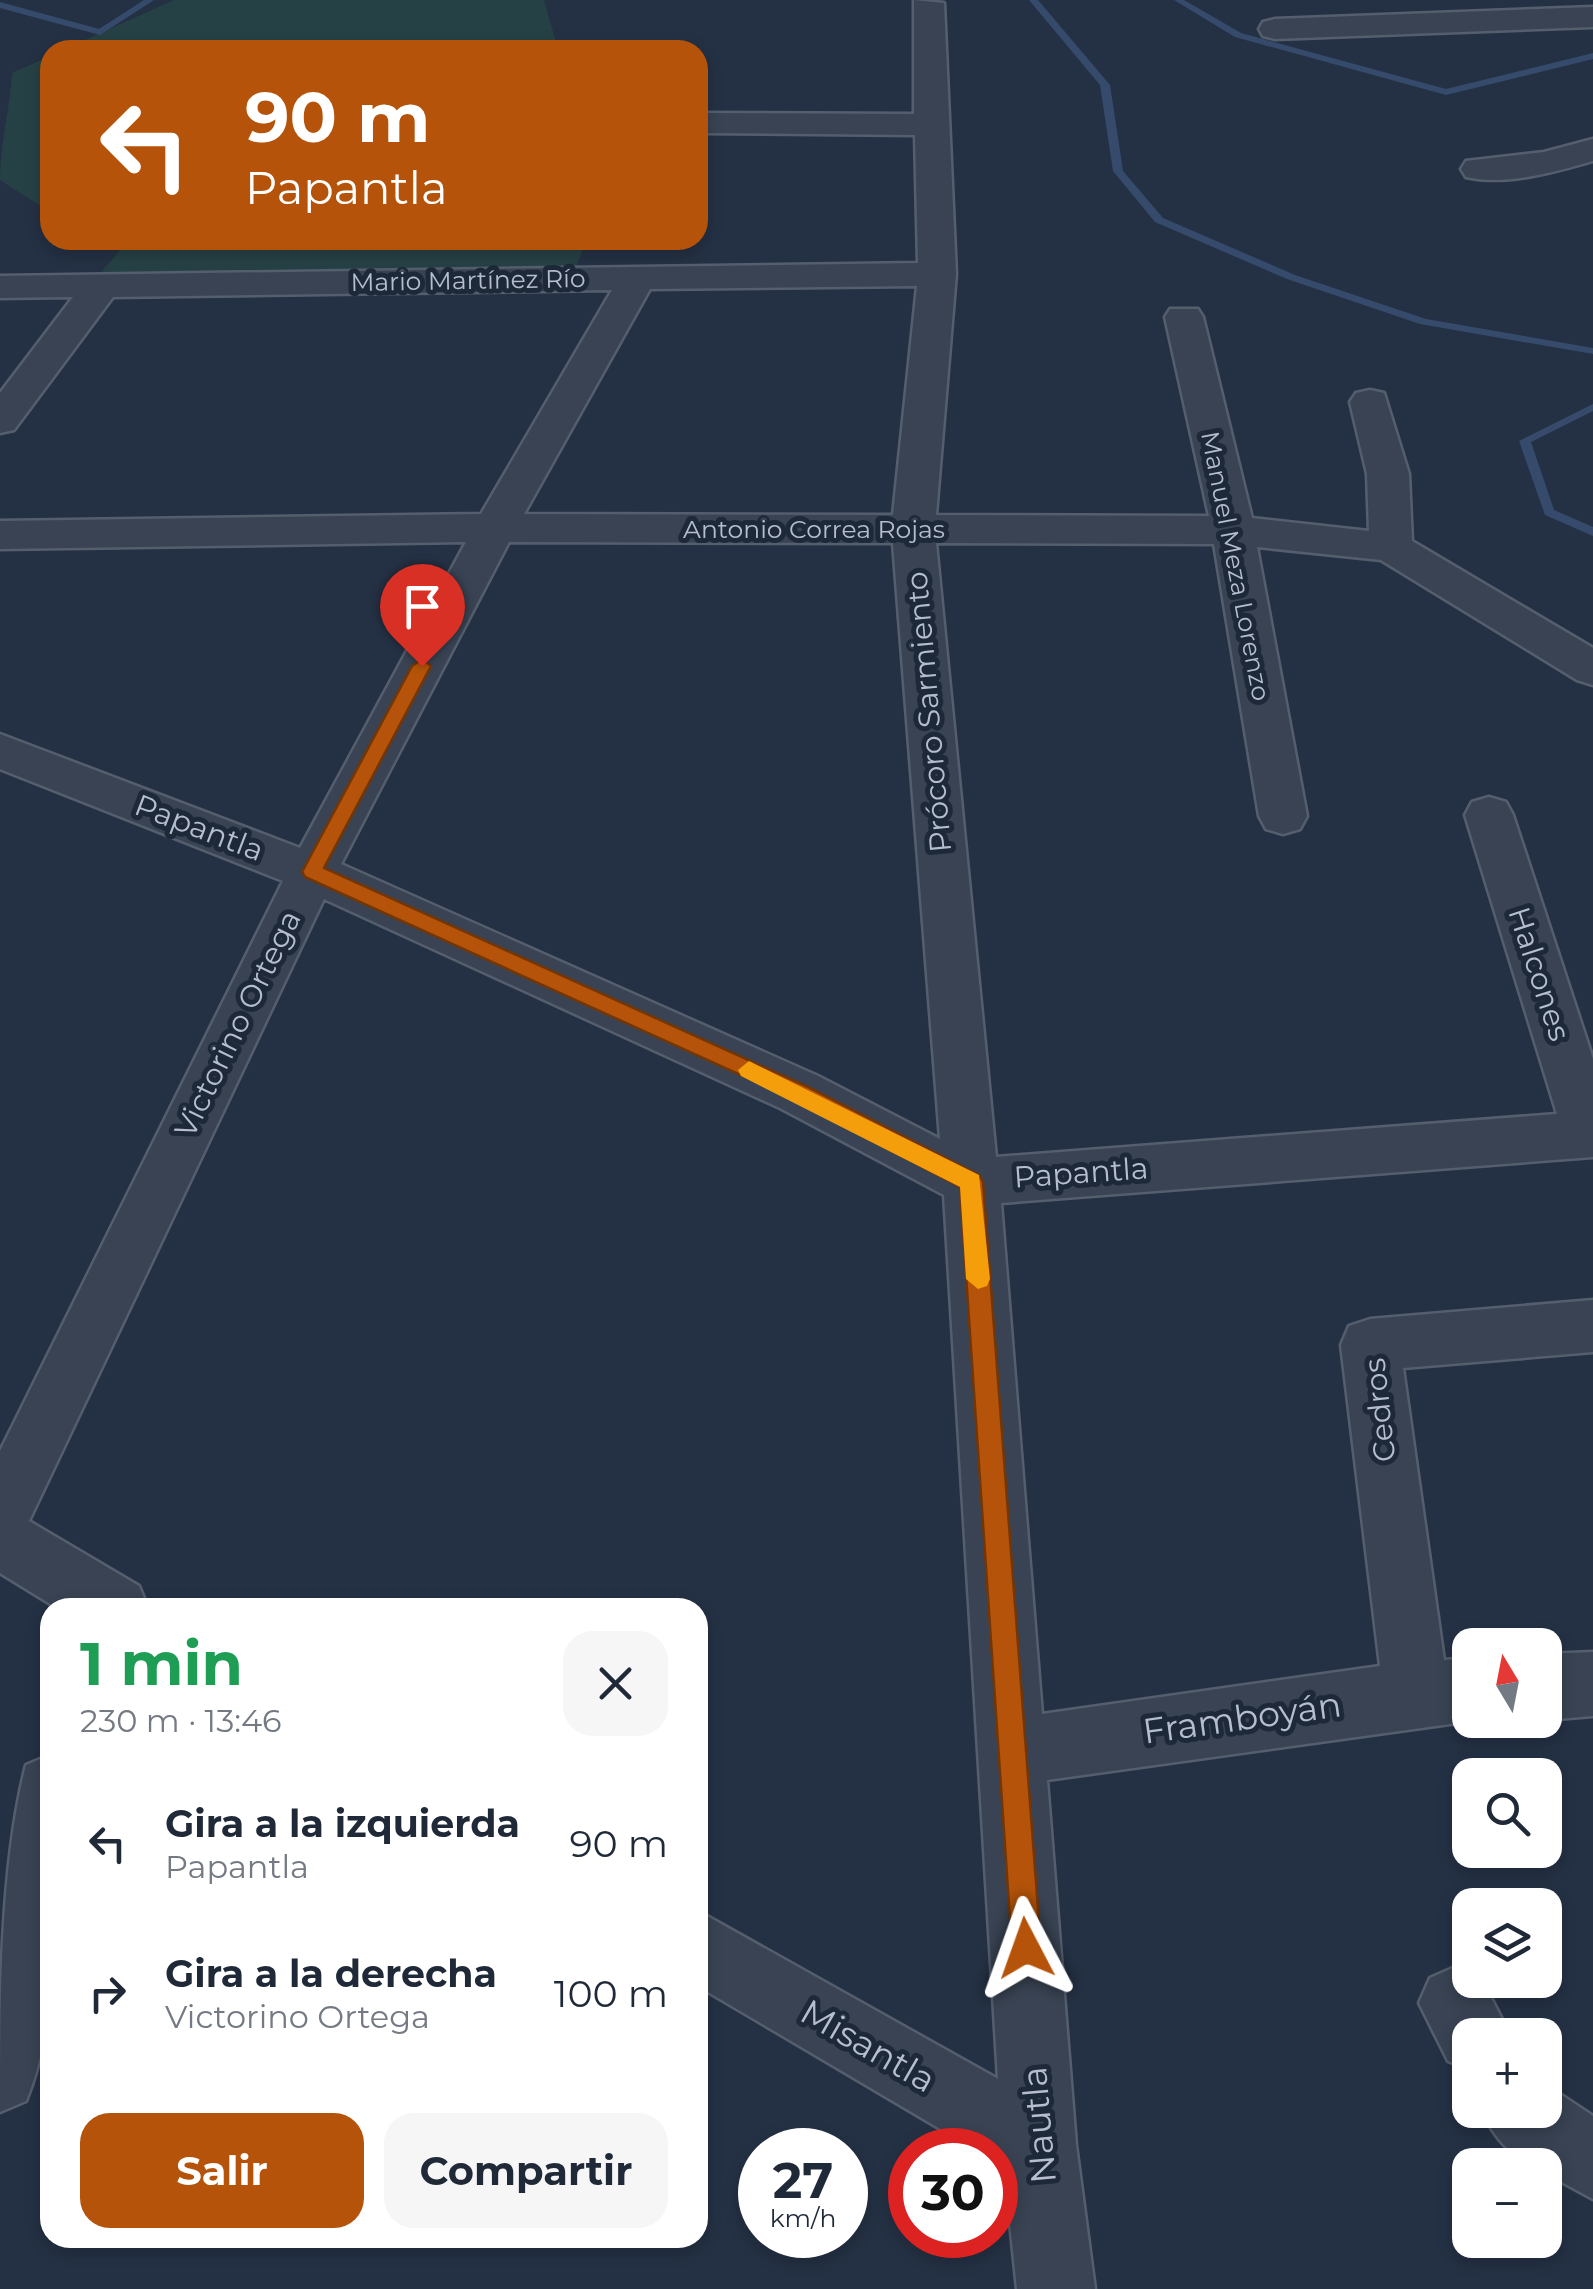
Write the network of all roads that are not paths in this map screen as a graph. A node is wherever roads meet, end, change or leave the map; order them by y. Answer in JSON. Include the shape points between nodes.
{"nodes":[{"id":1,"x":928,"y":3,"type":"dead end"},
{"id":2,"x":1593,"y":16,"type":"edge"},
{"id":3,"x":1275,"y":29,"type":"dead end"},
{"id":4,"x":708,"y":124,"type":"edge"},
{"id":5,"x":930,"y":125,"type":"junction"},
{"id":6,"x":1593,"y":150,"type":"edge"},
{"id":7,"x":1478,"y":169,"type":"dead end"},
{"id":8,"x":606,"y":250,"type":"edge"},
{"id":9,"x":937,"y":274,"type":"junction"},
{"id":10,"x":638,"y":277,"type":"junction"},
{"id":11,"x":591,"y":278,"type":"junction"},
{"id":12,"x":0,"y":286,"type":"edge"},
{"id":13,"x":100,"y":286,"type":"junction"},
{"id":14,"x":1184,"y":317,"type":"dead end"},
{"id":15,"x":1370,"y":402,"type":"dead end"},
{"id":16,"x":0,"y":422,"type":"edge"},
{"id":17,"x":495,"y":528,"type":"junction"},
{"id":18,"x":913,"y":530,"type":"junction"},
{"id":19,"x":1232,"y":530,"type":"junction"},
{"id":20,"x":0,"y":535,"type":"edge"},
{"id":21,"x":1392,"y":548,"type":"junction"},
{"id":22,"x":1593,"y":669,"type":"edge"},
{"id":23,"x":0,"y":752,"type":"edge"},
{"id":24,"x":1489,"y":815,"type":"dead end"},
{"id":25,"x":1283,"y":816,"type":"dead end"},
{"id":26,"x":312,"y":872,"type":"junction"},
{"id":27,"x":1592,"y":1134,"type":"edge"},
{"id":28,"x":971,"y":1182,"type":"junction"},
{"id":29,"x":1593,"y":1326,"type":"edge"},
{"id":30,"x":0,"y":1516,"type":"edge"},
{"id":31,"x":0,"y":1538,"type":"edge"},
{"id":32,"x":90,"y":1598,"type":"edge"},
{"id":33,"x":1593,"y":1684,"type":"edge"},
{"id":34,"x":1562,"y":1685,"type":"edge"},
{"id":35,"x":1443,"y":1692,"type":"edge"},
{"id":36,"x":1014,"y":1751,"type":"junction"},
{"id":37,"x":40,"y":1821,"type":"edge"},
{"id":38,"x":15,"y":1902,"type":"edge"},
{"id":39,"x":708,"y":1952,"type":"edge"},
{"id":40,"x":0,"y":2075,"type":"edge"},
{"id":41,"x":1546,"y":2128,"type":"edge"},
{"id":42,"x":1039,"y":2145,"type":"junction"},
{"id":43,"x":1593,"y":2160,"type":"edge"},
{"id":44,"x":1056,"y":2289,"type":"edge"}],
"edges":[{"from":1,"to":5,"type":"street","name":"Prócoro Sarmiento"},
{"from":2,"to":3,"type":"street"},
{"from":4,"to":5,"type":"street"},
{"from":5,"to":9,"type":"street","name":"Prócoro Sarmiento"},
{"from":6,"to":7,"type":"street","via":[[1546,163]]},
{"from":8,"to":11,"type":"street"},
{"from":9,"to":10,"type":"street","name":"Mario Martínez Río"},
{"from":9,"to":18,"type":"street","name":"Prócoro Sarmiento"},
{"from":10,"to":11,"type":"street","name":"Mario Martínez Río"},
{"from":10,"to":17,"type":"street","name":"Victorino Ortega"},
{"from":11,"to":13,"type":"street","name":"Mario Martínez Río"},
{"from":12,"to":13,"type":"street","name":"Mario Martínez Río"},
{"from":13,"to":16,"type":"street"},
{"from":14,"to":19,"type":"street","name":"Manuel Meza Lorenzo"},
{"from":15,"to":21,"type":"street","via":[[1388,474]]},
{"from":17,"to":18,"type":"street","name":"Antonio Correa Rojas"},
{"from":17,"to":20,"type":"street","name":"Antonio Correa Rojas"},
{"from":17,"to":26,"type":"street","name":"Victorino Ortega"},
{"from":18,"to":19,"type":"street","name":"Antonio Correa Rojas"},
{"from":18,"to":28,"type":"street","name":"Prócoro Sarmiento"},
{"from":19,"to":21,"type":"street","name":"Antonio Correa Rojas"},
{"from":19,"to":25,"type":"street","name":"Manuel Meza Lorenzo"},
{"from":21,"to":22,"type":"street","name":"Antonio Correa Rojas"},
{"from":23,"to":26,"type":"street","name":"Papantla"},
{"from":24,"to":27,"type":"street","name":"Halcones"},
{"from":26,"to":28,"type":"street","name":"Papantla","via":[[798,1092]]},
{"from":26,"to":30,"type":"street","name":"Victorino Ortega"},
{"from":27,"to":28,"type":"street","name":"Papantla"},
{"from":28,"to":36,"type":"street","name":"Nautla"},
{"from":29,"to":35,"type":"street","name":"Cedros","via":[[1370,1345]]},
{"from":31,"to":32,"type":"street"},
{"from":33,"to":34,"type":"street"},
{"from":35,"to":36,"type":"street","name":"Framboyán"},
{"from":36,"to":42,"type":"street","name":"Nautla"},
{"from":37,"to":38,"type":"street"},
{"from":38,"to":40,"type":"street"},
{"from":39,"to":42,"type":"street","name":"Misantla"},
{"from":41,"to":43,"type":"street"},
{"from":42,"to":44,"type":"street","name":"Nautla"}]}
